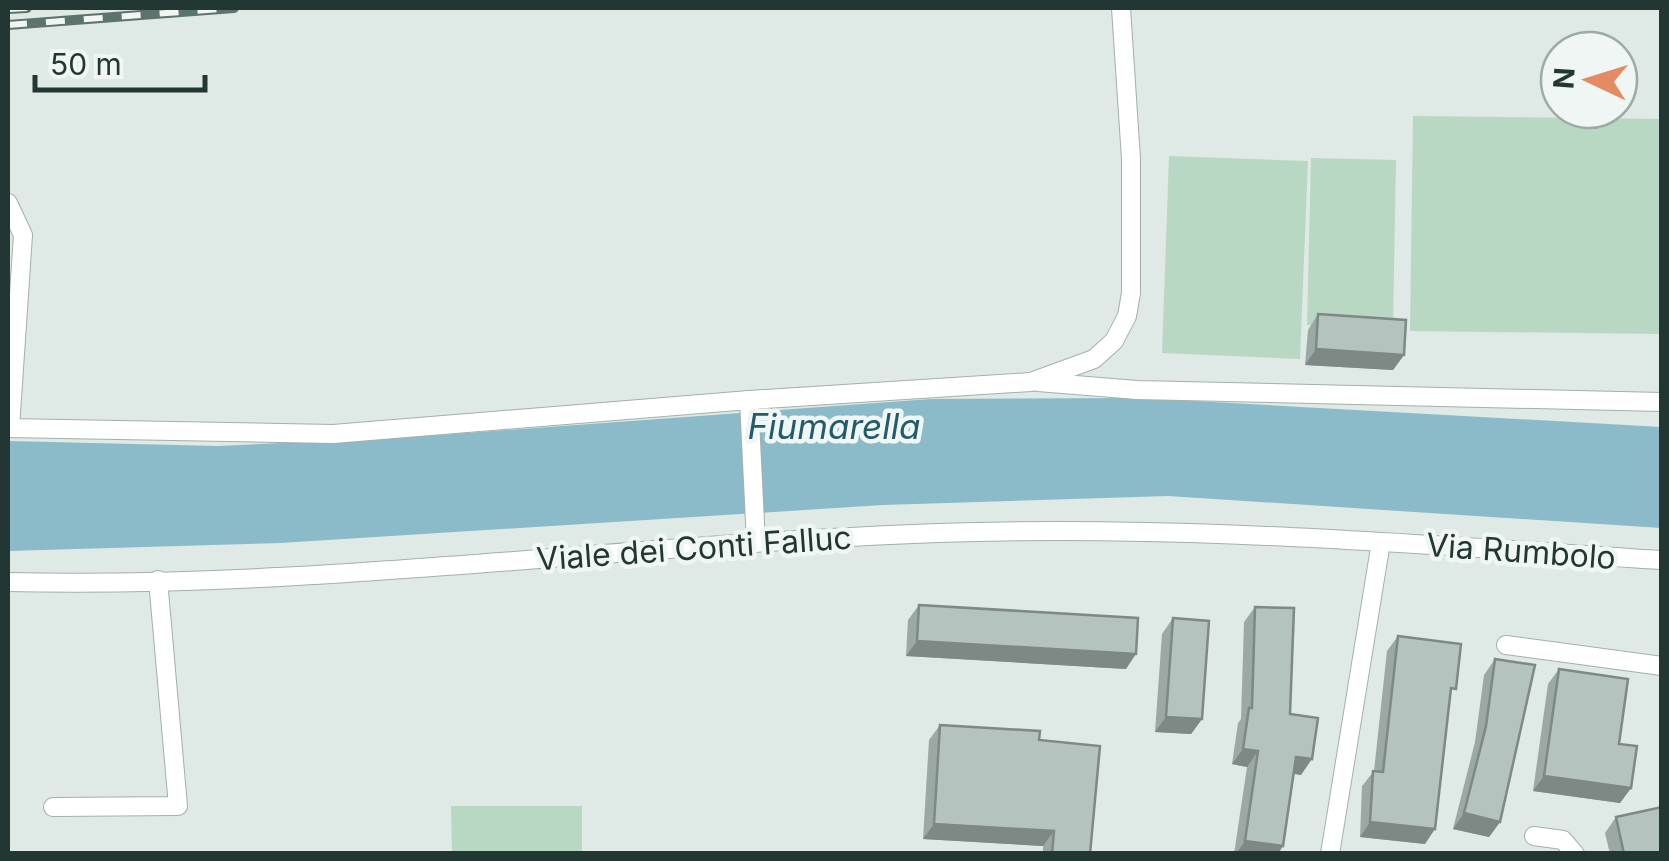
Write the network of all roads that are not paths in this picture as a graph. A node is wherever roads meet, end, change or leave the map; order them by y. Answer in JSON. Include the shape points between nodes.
{"nodes":[{"id":1,"x":1121,"y":8,"type":"edge"},
{"id":2,"x":8,"y":203,"type":"edge"},
{"id":3,"x":1031,"y":382,"type":"junction"},
{"id":4,"x":1662,"y":402,"type":"edge"},
{"id":5,"x":749,"y":405,"type":"junction"},
{"id":6,"x":9,"y":428,"type":"edge"},
{"id":7,"x":756,"y":542,"type":"junction"},
{"id":8,"x":1381,"y":542,"type":"junction"},
{"id":9,"x":1662,"y":560,"type":"edge"},
{"id":10,"x":158,"y":580,"type":"junction"},
{"id":11,"x":8,"y":582,"type":"edge"},
{"id":12,"x":1506,"y":644,"type":"dead end"},
{"id":13,"x":1662,"y":666,"type":"edge"},
{"id":14,"x":53,"y":807,"type":"dead end"},
{"id":15,"x":1534,"y":836,"type":"dead end"},
{"id":16,"x":1330,"y":854,"type":"edge"},
{"id":17,"x":1575,"y":854,"type":"edge"}],
"edges":[{"from":1,"to":3,"type":"street","via":[[1131,179],[1126,316],[1114,342],[1094,359]]},
{"from":2,"to":6,"type":"street","via":[[23,235]]},
{"from":3,"to":4,"type":"street"},
{"from":3,"to":5,"type":"street"},
{"from":5,"to":6,"type":"street","via":[[333,434]]},
{"from":5,"to":7,"type":"street"},
{"from":7,"to":8,"type":"street","name":"Viale dei Conti Falluc","via":[[1085,530]]},
{"from":7,"to":10,"type":"street","name":"Viale dei Conti Falluc"},
{"from":8,"to":9,"type":"street","name":"Via Rumbolo"},
{"from":8,"to":16,"type":"street"},
{"from":10,"to":11,"type":"street","name":"Viale dei Conti Falluc"},
{"from":10,"to":14,"type":"street","via":[[178,806]]},
{"from":12,"to":13,"type":"street"},
{"from":15,"to":17,"type":"street","via":[[1563,840]]}]}
